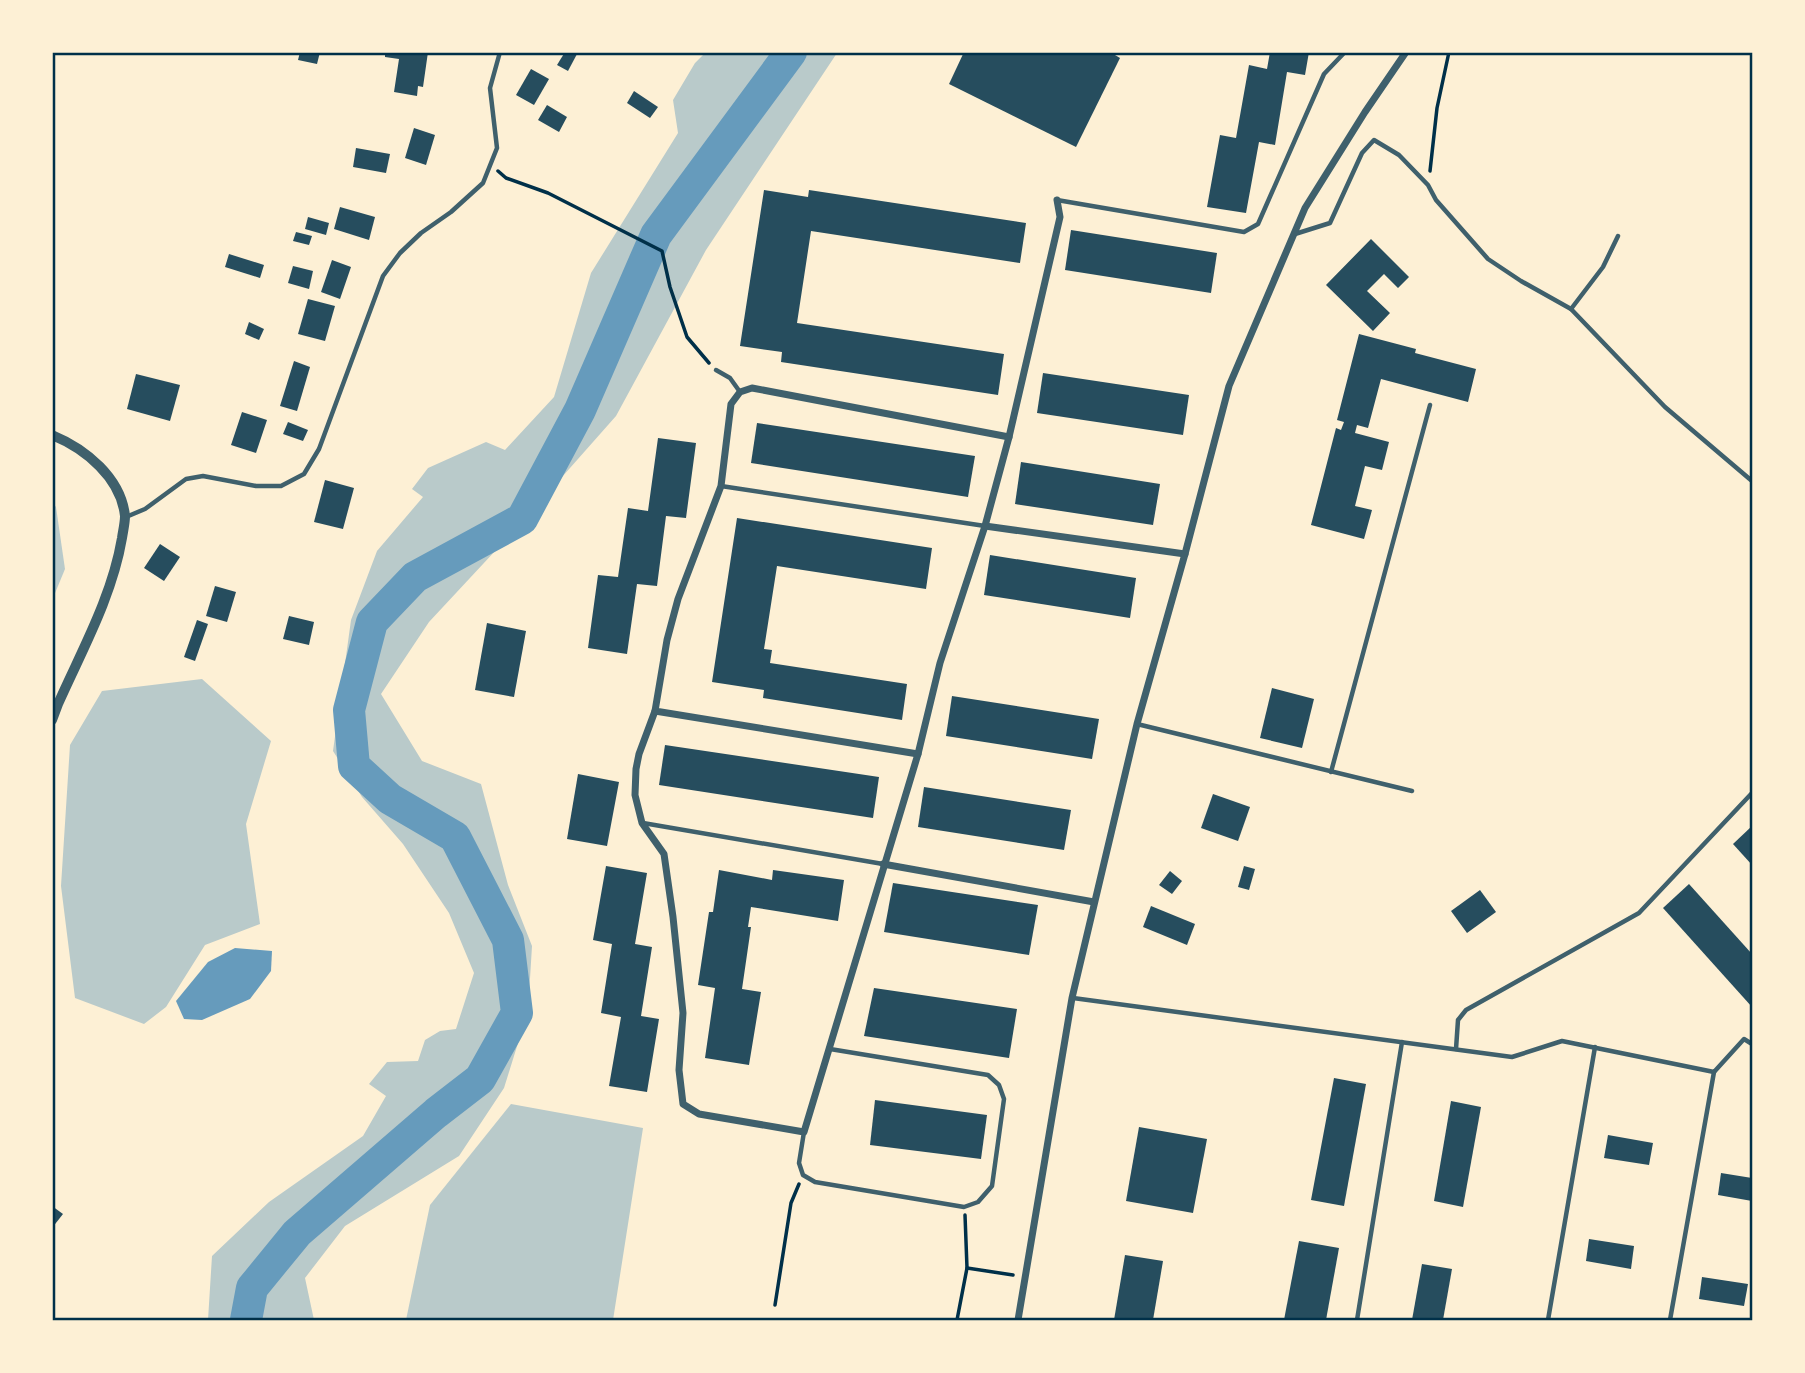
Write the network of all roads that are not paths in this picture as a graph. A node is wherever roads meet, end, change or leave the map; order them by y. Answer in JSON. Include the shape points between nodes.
{"nodes":[{"id":1,"x":500,"y":52,"type":"edge"},
{"id":2,"x":1345,"y":52,"type":"edge"},
{"id":3,"x":1406,"y":52,"type":"edge"},
{"id":4,"x":1057,"y":200,"type":"joint"},
{"id":5,"x":1295,"y":234,"type":"junction"},
{"id":6,"x":1618,"y":236,"type":"dead end"},
{"id":7,"x":1571,"y":309,"type":"junction"},
{"id":8,"x":716,"y":369,"type":"road end"},
{"id":9,"x":740,"y":392,"type":"junction"},
{"id":10,"x":1430,"y":405,"type":"dead end"},
{"id":11,"x":52,"y":435,"type":"edge"},
{"id":12,"x":1009,"y":437,"type":"junction"},
{"id":13,"x":1752,"y":481,"type":"edge"},
{"id":14,"x":721,"y":486,"type":"junction"},
{"id":15,"x":125,"y":517,"type":"junction"},
{"id":16,"x":985,"y":526,"type":"junction"},
{"id":17,"x":1185,"y":554,"type":"junction"},
{"id":18,"x":655,"y":711,"type":"junction"},
{"id":19,"x":52,"y":720,"type":"edge"},
{"id":20,"x":1137,"y":724,"type":"junction"},
{"id":21,"x":918,"y":754,"type":"junction"},
{"id":22,"x":1331,"y":772,"type":"junction"},
{"id":23,"x":1412,"y":791,"type":"dead end"},
{"id":24,"x":1752,"y":793,"type":"edge"},
{"id":25,"x":642,"y":823,"type":"junction"},
{"id":26,"x":883,"y":864,"type":"junction"},
{"id":27,"x":1094,"y":902,"type":"junction"},
{"id":28,"x":1072,"y":998,"type":"junction"},
{"id":29,"x":1402,"y":1042,"type":"junction"},
{"id":30,"x":1752,"y":1044,"type":"edge"},
{"id":31,"x":1595,"y":1047,"type":"junction"},
{"id":32,"x":830,"y":1049,"type":"junction"},
{"id":33,"x":1456,"y":1049,"type":"junction"},
{"id":34,"x":1714,"y":1072,"type":"junction"},
{"id":35,"x":804,"y":1132,"type":"junction"},
{"id":36,"x":1018,"y":1321,"type":"edge"},
{"id":37,"x":1357,"y":1321,"type":"edge"},
{"id":38,"x":1548,"y":1321,"type":"edge"},
{"id":39,"x":1670,"y":1321,"type":"edge"}],
"edges":[{"from":1,"to":15,"type":"lane","via":[[490,88],[497,148],[483,183],[421,233],[383,276],[319,449],[304,474],[281,486],[203,476],[186,479],[145,509]]},
{"from":2,"to":4,"type":"lane","via":[[1324,74],[1258,224],[1244,232]]},
{"from":3,"to":5,"type":"street","via":[[1305,208]]},
{"from":4,"to":12,"type":"street","via":[[1060,217]]},
{"from":5,"to":7,"type":"lane","via":[[1330,223],[1362,153],[1374,140],[1399,155],[1428,185],[1488,259]]},
{"from":5,"to":17,"type":"street","via":[[1229,386]]},
{"from":6,"to":7,"type":"lane","via":[[1603,267]]},
{"from":7,"to":13,"type":"lane","via":[[1665,407]]},
{"from":8,"to":9,"type":"lane"},
{"from":9,"to":12,"type":"street","via":[[751,388]]},
{"from":9,"to":14,"type":"street","via":[[732,404]]},
{"from":10,"to":22,"type":"lane"},
{"from":11,"to":15,"type":"street","via":[[90,457],[116,486]]},
{"from":12,"to":16,"type":"street"},
{"from":14,"to":16,"type":"lane"},
{"from":14,"to":18,"type":"street","via":[[678,599]]},
{"from":15,"to":19,"type":"street","via":[[110,590]]},
{"from":16,"to":17,"type":"street"},
{"from":16,"to":21,"type":"street","via":[[940,663]]},
{"from":17,"to":20,"type":"street"},
{"from":18,"to":21,"type":"street"},
{"from":18,"to":25,"type":"street","via":[[636,769],[635,795]]},
{"from":20,"to":22,"type":"lane"},
{"from":20,"to":27,"type":"street"},
{"from":21,"to":26,"type":"street"},
{"from":22,"to":23,"type":"lane"},
{"from":24,"to":33,"type":"lane","via":[[1639,913],[1466,1010],[1458,1020]]},
{"from":25,"to":26,"type":"lane"},
{"from":25,"to":35,"type":"street","via":[[664,854],[683,1013],[679,1070],[683,1104],[699,1114]]},
{"from":26,"to":27,"type":"street"},
{"from":26,"to":32,"type":"street"},
{"from":27,"to":28,"type":"street"},
{"from":28,"to":29,"type":"lane"},
{"from":28,"to":36,"type":"street"},
{"from":29,"to":33,"type":"lane"},
{"from":29,"to":37,"type":"lane"},
{"from":30,"to":34,"type":"lane","via":[[1744,1039]]},
{"from":31,"to":33,"type":"lane","via":[[1562,1041],[1512,1057]]},
{"from":31,"to":34,"type":"lane"},
{"from":31,"to":38,"type":"lane"},
{"from":32,"to":35,"type":"street"},
{"from":32,"to":35,"type":"lane","via":[[988,1075],[999,1085],[1004,1099],[992,1186],[978,1202],[964,1207],[815,1182],[803,1175],[799,1163]]},
{"from":34,"to":39,"type":"lane"}]}
